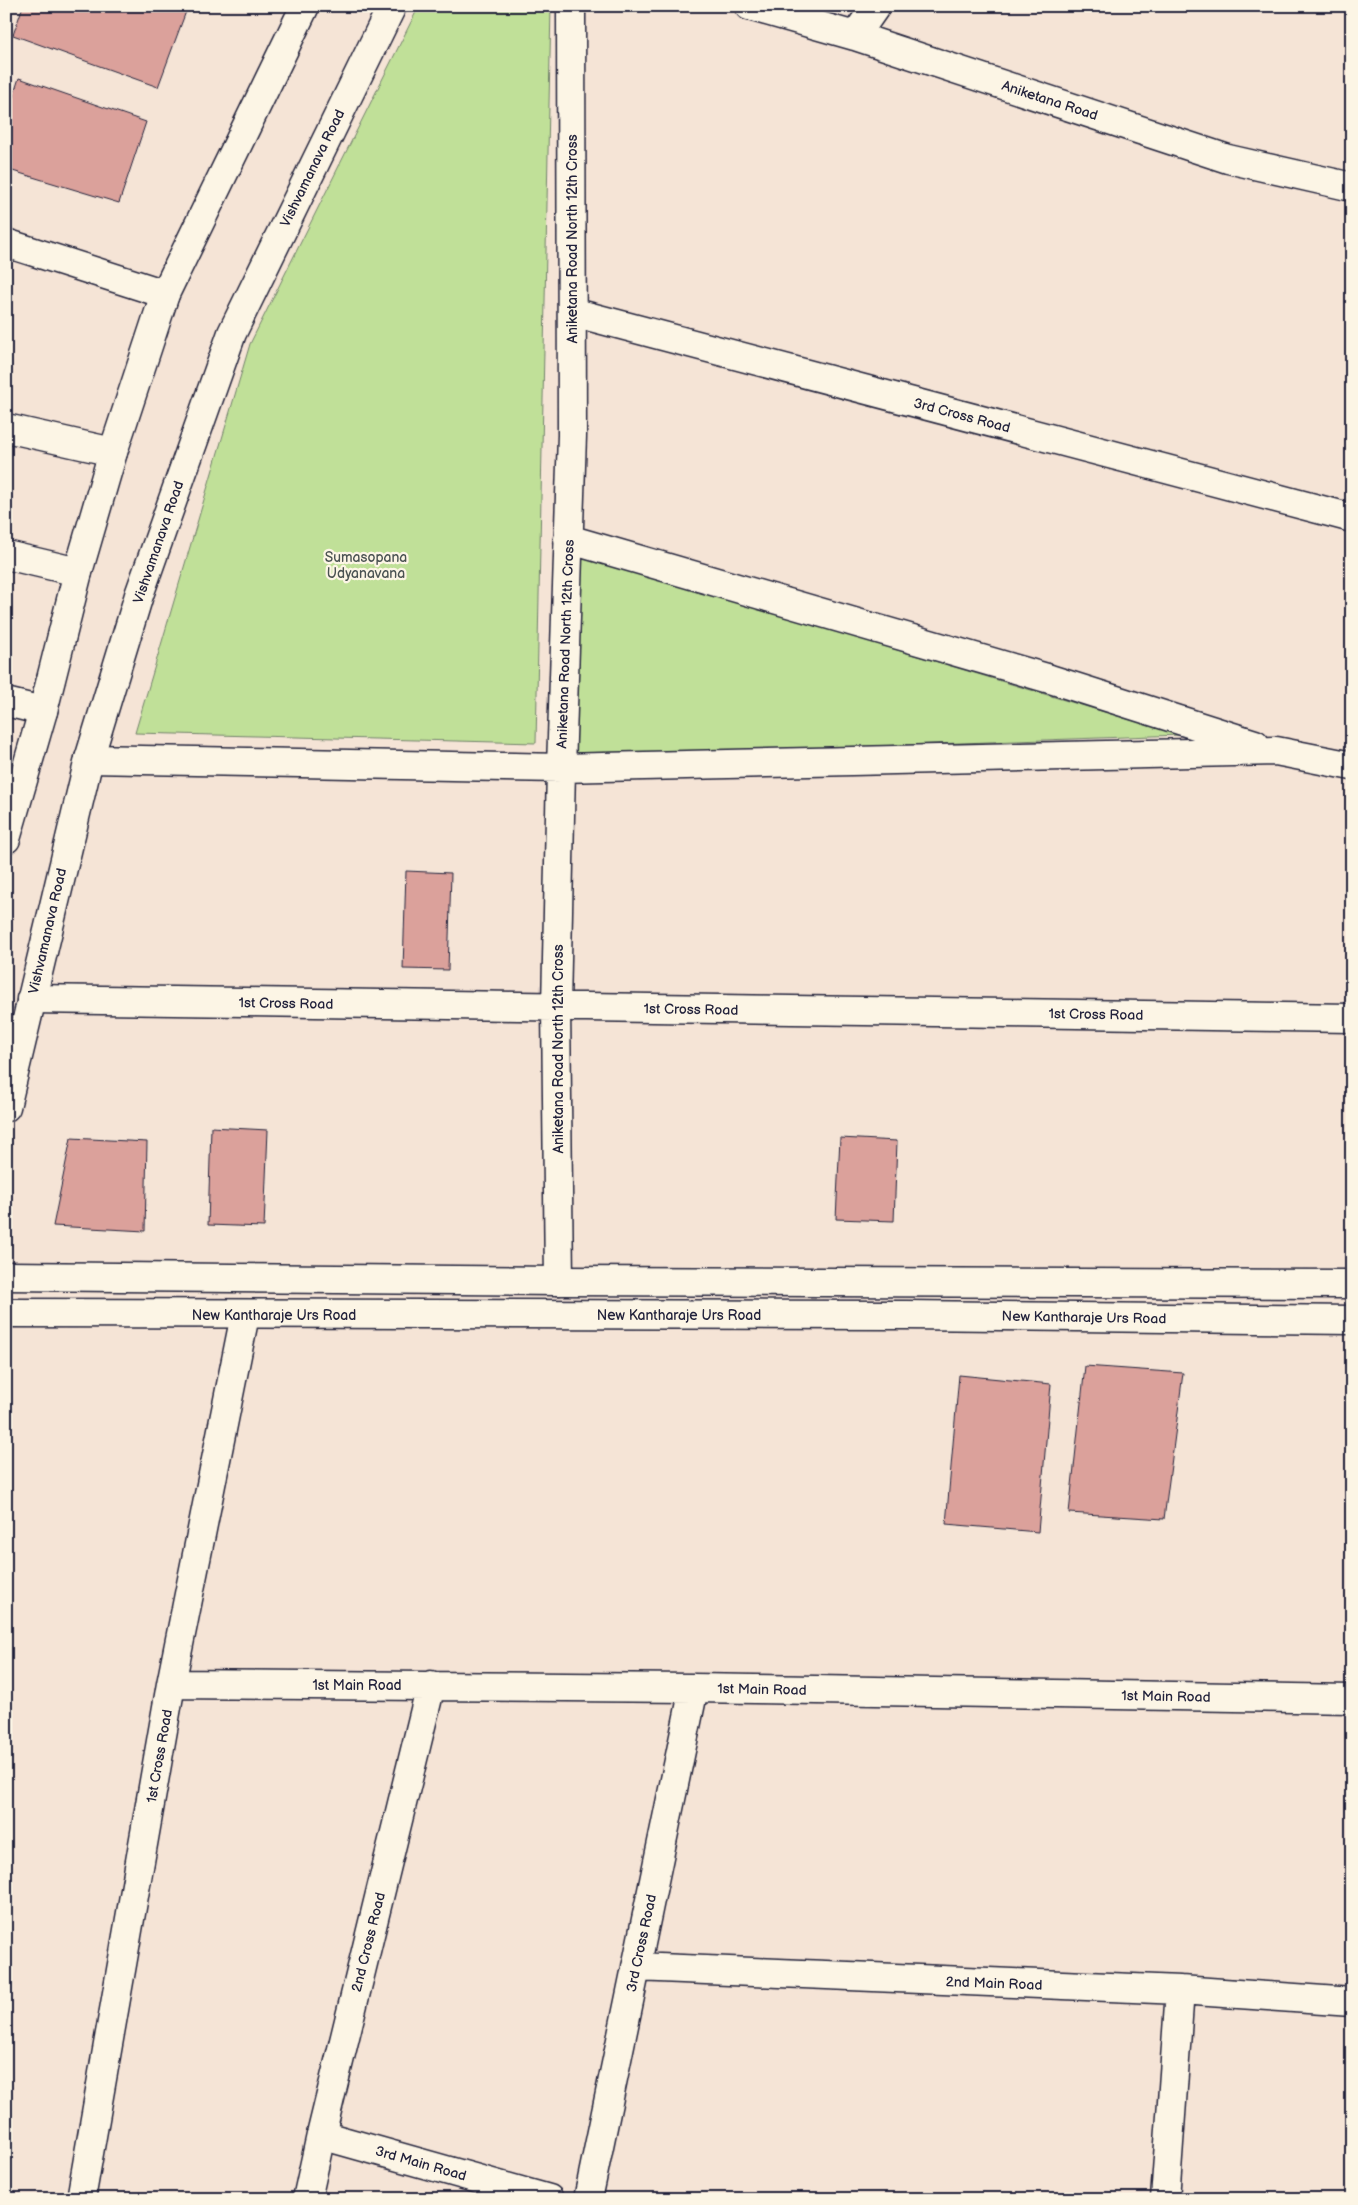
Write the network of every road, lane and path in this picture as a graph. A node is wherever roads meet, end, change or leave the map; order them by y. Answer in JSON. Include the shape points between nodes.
{"nodes":[{"id":1,"x":305,"y":6,"type":"edge"},
{"id":2,"x":392,"y":6,"type":"edge"},
{"id":3,"x":571,"y":6,"type":"edge"},
{"id":4,"x":749,"y":6,"type":"edge"},
{"id":5,"x":876,"y":6,"type":"edge"},
{"id":6,"x":855,"y":36,"type":"junction"},
{"id":7,"x":1352,"y":187,"type":"edge"},
{"id":8,"x":6,"y":243,"type":"edge"},
{"id":9,"x":165,"y":294,"type":"junction"},
{"id":10,"x":572,"y":312,"type":"junction"},
{"id":11,"x":6,"y":428,"type":"edge"},
{"id":12,"x":114,"y":452,"type":"junction"},
{"id":13,"x":1352,"y":518,"type":"edge"},
{"id":14,"x":568,"y":539,"type":"junction"},
{"id":15,"x":6,"y":555,"type":"edge"},
{"id":16,"x":78,"y":572,"type":"junction"},
{"id":17,"x":6,"y":702,"type":"edge"},
{"id":18,"x":44,"y":711,"type":"junction"},
{"id":19,"x":1276,"y":751,"type":"junction"},
{"id":20,"x":89,"y":759,"type":"junction"},
{"id":21,"x":1352,"y":766,"type":"edge"},
{"id":22,"x":561,"y":768,"type":"junction"},
{"id":23,"x":6,"y":839,"type":"edge"},
{"id":24,"x":31,"y":999,"type":"junction"},
{"id":25,"x":556,"y":1007,"type":"junction"},
{"id":26,"x":1352,"y":1018,"type":"edge"},
{"id":27,"x":6,"y":1107,"type":"edge"},
{"id":28,"x":6,"y":1276,"type":"edge"},
{"id":29,"x":559,"y":1282,"type":"junction"},
{"id":30,"x":1352,"y":1284,"type":"edge"},
{"id":31,"x":6,"y":1313,"type":"edge"},
{"id":32,"x":245,"y":1315,"type":"junction"},
{"id":33,"x":1352,"y":1320,"type":"edge"},
{"id":34,"x":171,"y":1684,"type":"junction"},
{"id":35,"x":431,"y":1685,"type":"junction"},
{"id":36,"x":694,"y":1688,"type":"junction"},
{"id":37,"x":1352,"y":1699,"type":"edge"},
{"id":38,"x":636,"y":1967,"type":"junction"},
{"id":39,"x":1180,"y":1990,"type":"junction"},
{"id":40,"x":1352,"y":2002,"type":"edge"},
{"id":41,"x":321,"y":2135,"type":"junction"},
{"id":42,"x":81,"y":2199,"type":"edge"},
{"id":43,"x":308,"y":2199,"type":"edge"},
{"id":44,"x":549,"y":2199,"type":"edge"},
{"id":45,"x":588,"y":2199,"type":"edge"},
{"id":46,"x":1165,"y":2199,"type":"edge"}],
"edges":[{"from":1,"to":9,"type":"street"},
{"from":2,"to":20,"type":"street","name":"Vishvamanava Road","via":[[232,334],[139,595]]},
{"from":3,"to":10,"type":"street","name":"Aniketana Road North 12th Cross"},
{"from":4,"to":6,"type":"street","name":"Aniketana Road"},
{"from":5,"to":6,"type":"street"},
{"from":6,"to":7,"type":"street","name":"Aniketana Road","via":[[1228,159]]},
{"from":8,"to":9,"type":"street"},
{"from":9,"to":12,"type":"street"},
{"from":10,"to":13,"type":"street","name":"3rd Cross Road"},
{"from":10,"to":14,"type":"street","name":"Aniketana Road North 12th Cross"},
{"from":11,"to":12,"type":"street"},
{"from":12,"to":16,"type":"street"},
{"from":14,"to":19,"type":"street","via":[[1050,679]]},
{"from":14,"to":22,"type":"street","name":"Aniketana Road North 12th Cross"},
{"from":15,"to":16,"type":"street"},
{"from":16,"to":18,"type":"street"},
{"from":17,"to":18,"type":"street"},
{"from":18,"to":23,"type":"street"},
{"from":19,"to":21,"type":"street"},
{"from":19,"to":22,"type":"street"},
{"from":20,"to":22,"type":"street"},
{"from":20,"to":24,"type":"street","name":"Vishvamanava Road"},
{"from":22,"to":25,"type":"street","name":"Aniketana Road North 12th Cross"},
{"from":24,"to":25,"type":"street","name":"1st Cross Road"},
{"from":24,"to":27,"type":"street","name":"Vishvamanava Road"},
{"from":25,"to":26,"type":"street","name":"1st Cross Road"},
{"from":25,"to":29,"type":"street","name":"Aniketana Road North 12th Cross"},
{"from":28,"to":29,"type":"street"},
{"from":29,"to":30,"type":"street"},
{"from":31,"to":32,"type":"street","name":"New Kantharaje Urs Road"},
{"from":32,"to":33,"type":"street","name":"New Kantharaje Urs Road","via":[[916,1315]]},
{"from":32,"to":34,"type":"street","name":"1st Cross Road"},
{"from":34,"to":35,"type":"street","name":"1st Main Road"},
{"from":34,"to":42,"type":"street","name":"1st Cross Road"},
{"from":35,"to":36,"type":"street","name":"1st Main Road"},
{"from":35,"to":41,"type":"street","name":"2nd Cross Road"},
{"from":36,"to":37,"type":"street","name":"1st Main Road"},
{"from":36,"to":38,"type":"street","name":"3rd Cross Road"},
{"from":38,"to":39,"type":"street","name":"2nd Main Road"},
{"from":38,"to":45,"type":"street","name":"3rd Cross Road"},
{"from":39,"to":40,"type":"street","name":"2nd Main Road"},
{"from":39,"to":46,"type":"street"},
{"from":41,"to":43,"type":"street","name":"2nd Cross Road"},
{"from":41,"to":44,"type":"street","name":"3rd Main Road"}]}
